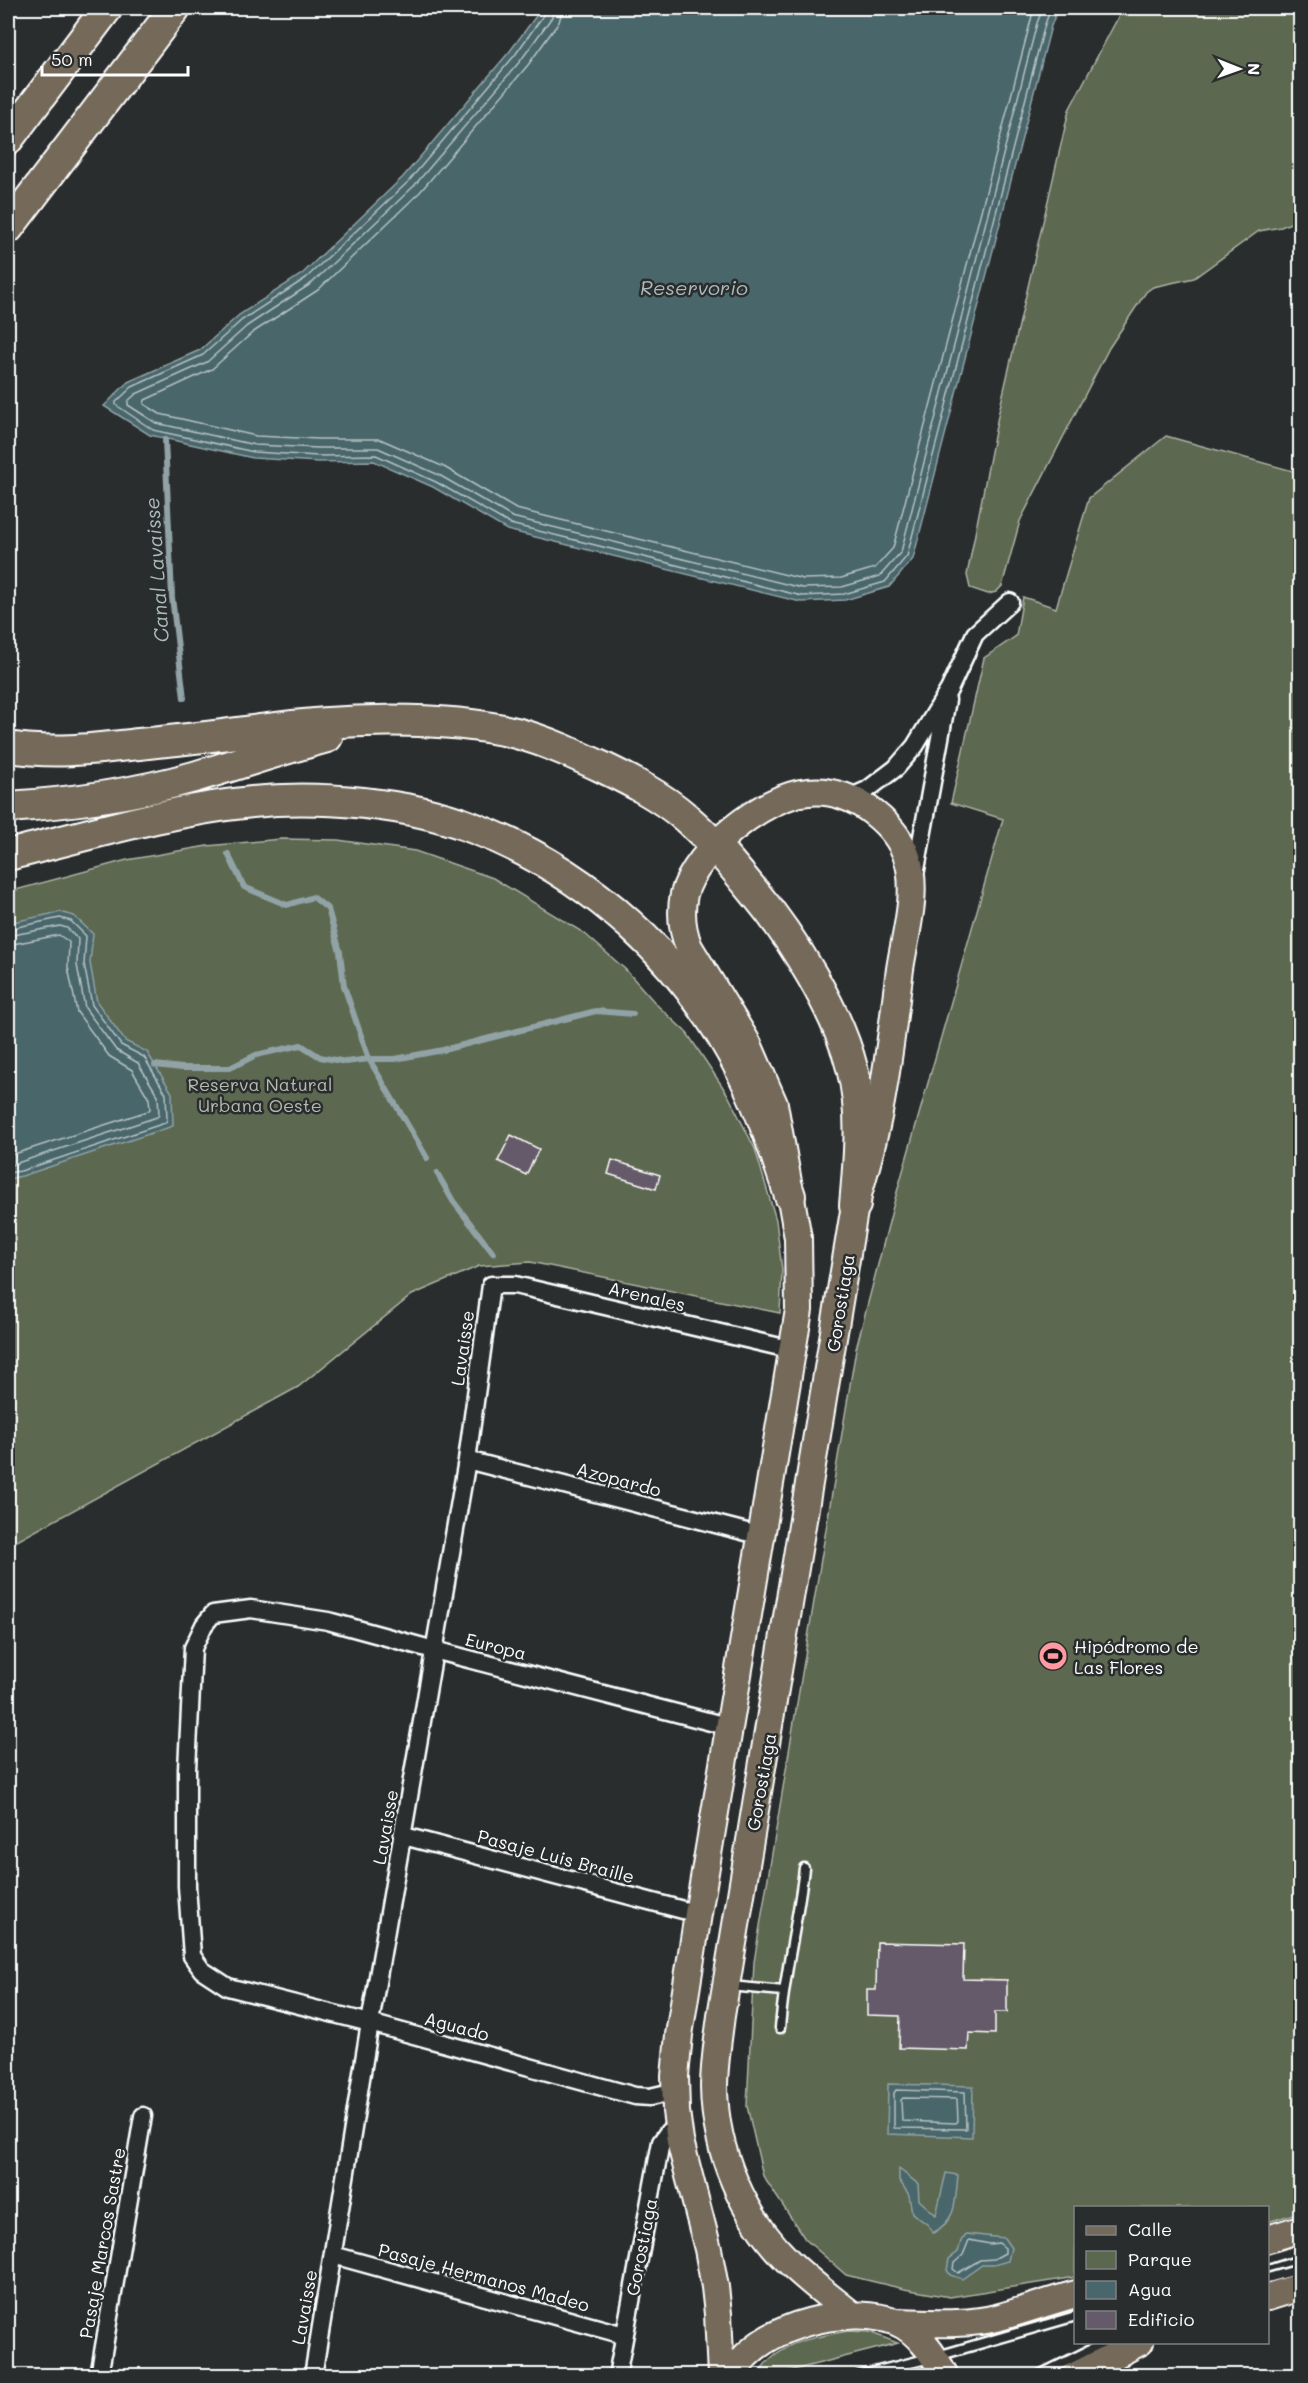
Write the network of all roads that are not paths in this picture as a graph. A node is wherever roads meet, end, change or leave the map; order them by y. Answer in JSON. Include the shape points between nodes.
{"nodes":[{"id":1,"x":107,"y":8,"type":"edge"},
{"id":2,"x":157,"y":8,"type":"edge"},
{"id":3,"x":175,"y":8,"type":"edge"},
{"id":4,"x":8,"y":139,"type":"edge"},
{"id":5,"x":8,"y":202,"type":"edge"},
{"id":6,"x":8,"y":228,"type":"edge"},
{"id":7,"x":1010,"y":602,"type":"dead end"},
{"id":8,"x":949,"y":690,"type":"junction"},
{"id":9,"x":382,"y":722,"type":"junction"},
{"id":10,"x":8,"y":747,"type":"edge"},
{"id":11,"x":849,"y":798,"type":"junction"},
{"id":12,"x":8,"y":807,"type":"edge"},
{"id":13,"x":716,"y":845,"type":"junction"},
{"id":14,"x":8,"y":855,"type":"edge"},
{"id":15,"x":911,"y":896,"type":"junction"},
{"id":16,"x":790,"y":1196,"type":"junction"},
{"id":17,"x":855,"y":1205,"type":"junction"},
{"id":18,"x":491,"y":1285,"type":"joint"},
{"id":19,"x":792,"y":1350,"type":"junction"},
{"id":20,"x":467,"y":1460,"type":"junction"},
{"id":21,"x":762,"y":1536,"type":"junction"},
{"id":22,"x":434,"y":1650,"type":"junction"},
{"id":23,"x":730,"y":1726,"type":"junction"},
{"id":24,"x":721,"y":1776,"type":"junction"},
{"id":25,"x":761,"y":1783,"type":"junction"},
{"id":26,"x":404,"y":1836,"type":"junction"},
{"id":27,"x":804,"y":1868,"type":"dead end"},
{"id":28,"x":698,"y":1914,"type":"junction"},
{"id":29,"x":726,"y":1985,"type":"junction"},
{"id":30,"x":228,"y":1987,"type":"joint"},
{"id":31,"x":783,"y":1991,"type":"junction"},
{"id":32,"x":370,"y":2023,"type":"junction"},
{"id":33,"x":780,"y":2028,"type":"dead end"},
{"id":34,"x":676,"y":2091,"type":"junction"},
{"id":35,"x":143,"y":2116,"type":"dead end"},
{"id":36,"x":678,"y":2127,"type":"junction"},
{"id":37,"x":1300,"y":2229,"type":"edge"},
{"id":38,"x":1269,"y":2239,"type":"edge"},
{"id":39,"x":1300,"y":2249,"type":"edge"},
{"id":40,"x":333,"y":2255,"type":"junction"},
{"id":41,"x":1269,"y":2259,"type":"edge"},
{"id":42,"x":1300,"y":2269,"type":"edge"},
{"id":43,"x":1269,"y":2278,"type":"edge"},
{"id":44,"x":1300,"y":2287,"type":"edge"},
{"id":45,"x":1074,"y":2295,"type":"edge"},
{"id":46,"x":1269,"y":2297,"type":"edge"},
{"id":47,"x":851,"y":2314,"type":"junction"},
{"id":48,"x":1074,"y":2317,"type":"edge"},
{"id":49,"x":897,"y":2322,"type":"junction"},
{"id":50,"x":624,"y":2335,"type":"junction"},
{"id":51,"x":1104,"y":2344,"type":"edge"},
{"id":52,"x":1138,"y":2344,"type":"edge"},
{"id":53,"x":939,"y":2366,"type":"edge"},
{"id":54,"x":721,"y":2374,"type":"edge"},
{"id":55,"x":99,"y":2376,"type":"edge"},
{"id":56,"x":313,"y":2376,"type":"edge"},
{"id":57,"x":617,"y":2376,"type":"edge"},
{"id":58,"x":858,"y":2376,"type":"edge"},
{"id":59,"x":1037,"y":2376,"type":"edge"},
{"id":60,"x":1074,"y":2376,"type":"edge"}],
"edges":[{"from":1,"to":4,"type":"highway"},
{"from":2,"to":5,"type":"highway"},
{"from":3,"to":6,"type":"highway"},
{"from":7,"to":8,"type":"street","via":[[975,634]]},
{"from":8,"to":11,"type":"street","via":[[915,746],[896,768]]},
{"from":8,"to":15,"type":"street"},
{"from":9,"to":10,"type":"highway","via":[[270,728],[77,751],[40,752]]},
{"from":9,"to":12,"type":"highway","via":[[158,785]]},
{"from":9,"to":13,"type":"highway","via":[[492,728],[549,744],[653,794]]},
{"from":11,"to":13,"type":"main road","name":"Gorostiaga","via":[[830,792],[792,794],[760,808]]},
{"from":11,"to":15,"type":"main road","name":"Gorostiaga","via":[[868,808],[898,837],[908,858]]},
{"from":13,"to":16,"type":"main road","name":"Gorostiaga","via":[[685,893],[683,933],[762,1075],[777,1119]]},
{"from":13,"to":17,"type":"highway","via":[[796,949],[844,1044],[860,1122]]},
{"from":14,"to":16,"type":"highway","via":[[204,808],[254,801],[358,803],[412,811],[470,826],[531,854],[578,884],[624,918],[658,950],[707,1014],[741,1071],[769,1133]]},
{"from":15,"to":17,"type":"main road","name":"Gorostiaga","via":[[878,1120]]},
{"from":16,"to":19,"type":"main road","via":[[800,1263],[799,1310]]},
{"from":17,"to":25,"type":"main road","name":"Gorostiaga"},
{"from":18,"to":19,"type":"street","name":"Arenales","via":[[515,1285]]},
{"from":18,"to":20,"type":"street","name":"Lavaisse"},
{"from":19,"to":21,"type":"main road"},
{"from":20,"to":21,"type":"street","name":"Azopardo"},
{"from":20,"to":22,"type":"street","name":"Lavaisse"},
{"from":21,"to":23,"type":"main road"},
{"from":22,"to":23,"type":"street","name":"Europa"},
{"from":22,"to":26,"type":"street","name":"Lavaisse"},
{"from":22,"to":30,"type":"street","name":"Europa","via":[[328,1620],[252,1609],[213,1614],[204,1625],[193,1648],[187,1780],[190,1935],[192,1956],[202,1970]]},
{"from":23,"to":24,"type":"main road"},
{"from":24,"to":25,"type":"main road"},
{"from":24,"to":28,"type":"main road"},
{"from":25,"to":29,"type":"main road","name":"Gorostiaga"},
{"from":26,"to":28,"type":"street","name":"Pasaje Luis Braille"},
{"from":26,"to":32,"type":"street","name":"Lavaisse"},
{"from":27,"to":31,"type":"lane"},
{"from":28,"to":34,"type":"main road","via":[[679,2035]]},
{"from":29,"to":31,"type":"lane"},
{"from":29,"to":47,"type":"main road","name":"Gorostiaga","via":[[714,2090],[718,2129],[736,2185],[770,2242]]},
{"from":30,"to":32,"type":"street","name":"Aguado"},
{"from":31,"to":33,"type":"lane"},
{"from":32,"to":34,"type":"street","name":"Aguado","via":[[635,2096]]},
{"from":32,"to":40,"type":"street","name":"Lavaisse"},
{"from":34,"to":36,"type":"main road"},
{"from":35,"to":55,"type":"street","name":"Pasaje Marcos Sastre"},
{"from":36,"to":50,"type":"street","name":"Gorostiaga","via":[[661,2142]]},
{"from":36,"to":54,"type":"main road","via":[[715,2288]]},
{"from":37,"to":38,"type":"main road"},
{"from":39,"to":41,"type":"lane"},
{"from":40,"to":50,"type":"street","name":"Pasaje Hermanos Madeo"},
{"from":40,"to":56,"type":"street","name":"Lavaisse"},
{"from":42,"to":43,"type":"lane"},
{"from":44,"to":46,"type":"main road"},
{"from":45,"to":49,"type":"main road","via":[[999,2317],[959,2323]]},
{"from":47,"to":49,"type":"main road","name":"Gorostiaga"},
{"from":47,"to":54,"type":"main road","name":"Gorostiaga","via":[[823,2318],[773,2337]]},
{"from":48,"to":53,"type":"lane"},
{"from":49,"to":53,"type":"main road","name":"Gorostiaga","via":[[917,2337]]},
{"from":50,"to":57,"type":"street","name":"Gorostiaga"},
{"from":51,"to":59,"type":"lane"},
{"from":52,"to":60,"type":"main road"},
{"from":53,"to":58,"type":"lane"}]}
